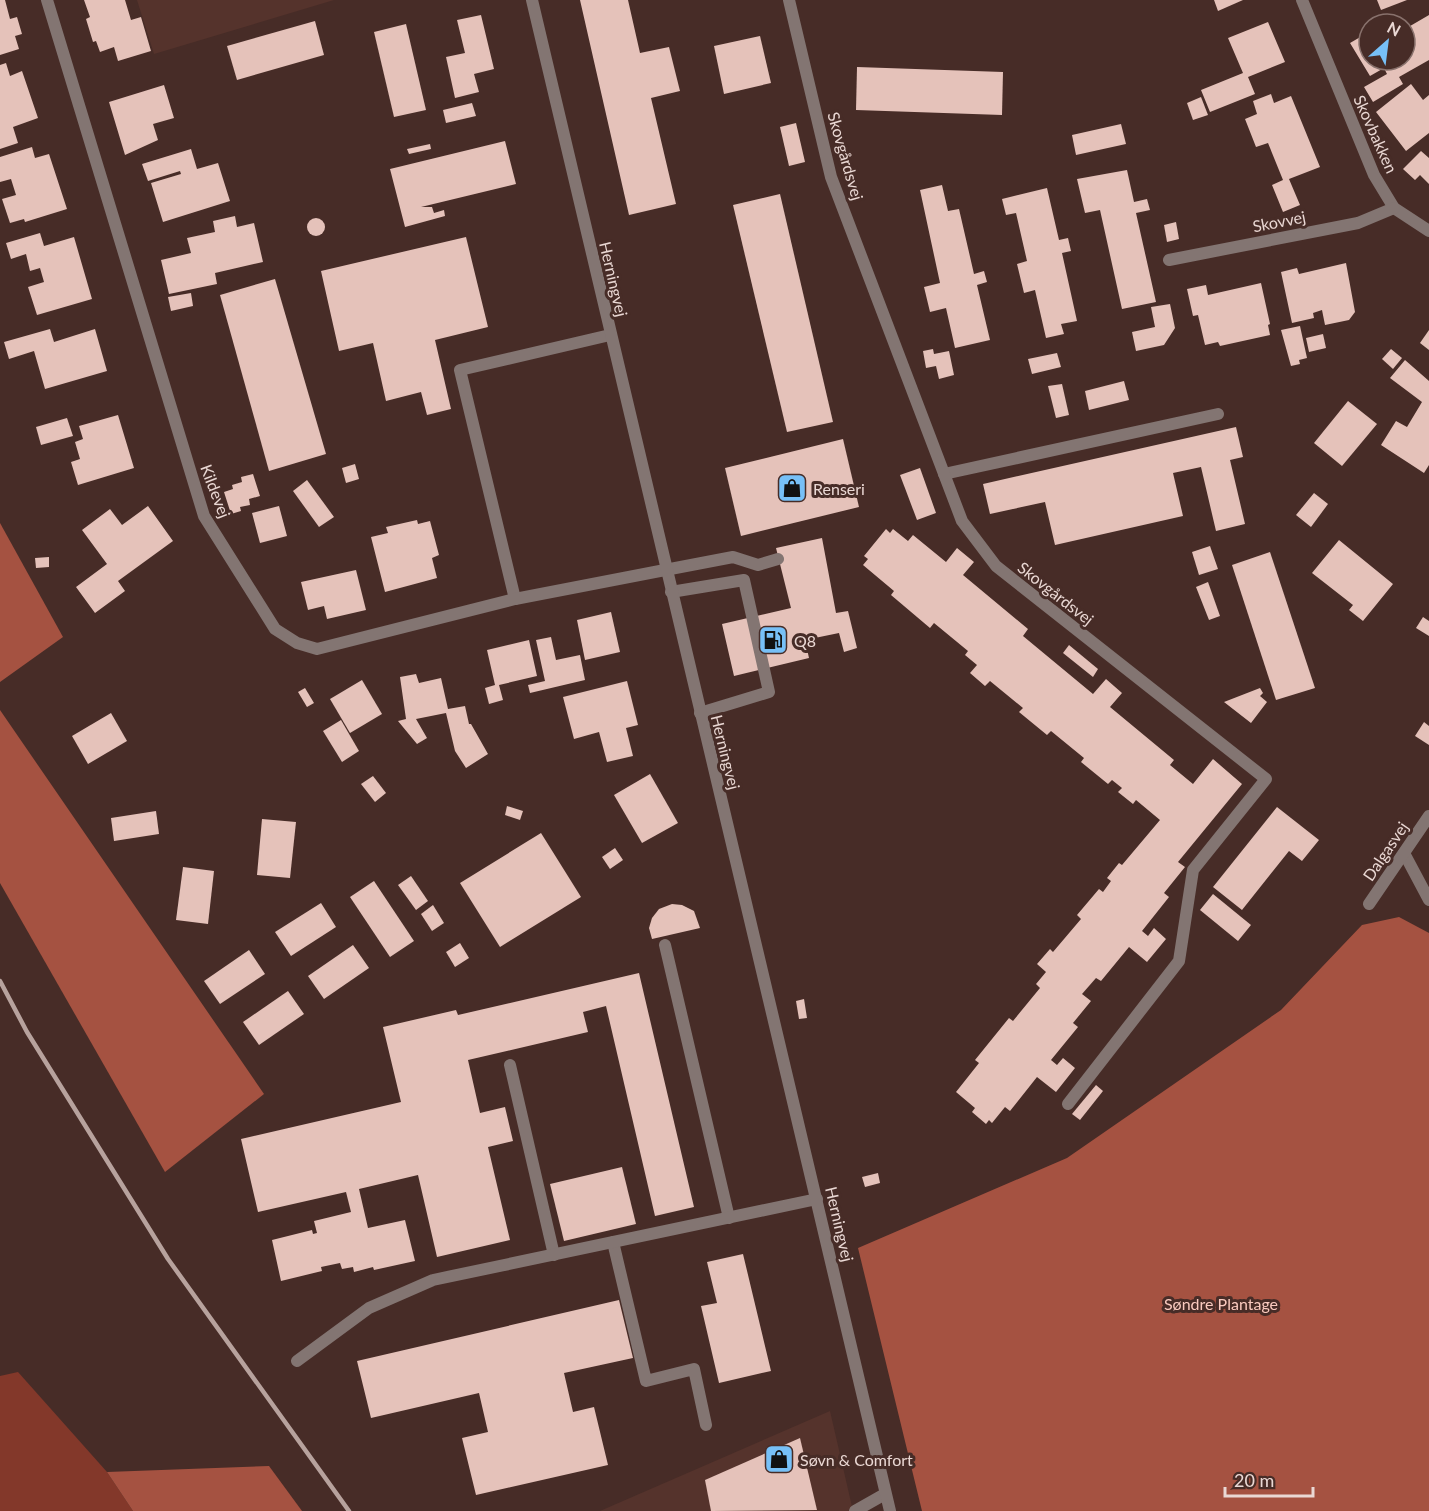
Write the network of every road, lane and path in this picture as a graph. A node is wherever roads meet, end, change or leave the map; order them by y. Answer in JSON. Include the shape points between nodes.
{"nodes":[{"id":1,"x":47,"y":0,"type":"edge"},
{"id":2,"x":532,"y":0,"type":"edge"},
{"id":3,"x":789,"y":0,"type":"edge"},
{"id":4,"x":1302,"y":0,"type":"edge"},
{"id":5,"x":1394,"y":208,"type":"junction"},
{"id":6,"x":1429,"y":231,"type":"edge"},
{"id":7,"x":1169,"y":260,"type":"dead end"},
{"id":8,"x":610,"y":335,"type":"junction"},
{"id":9,"x":1218,"y":414,"type":"dead end"},
{"id":10,"x":944,"y":474,"type":"junction"},
{"id":11,"x":778,"y":559,"type":"dead end"},
{"id":12,"x":665,"y":570,"type":"junction"},
{"id":13,"x":671,"y":592,"type":"junction"},
{"id":14,"x":515,"y":599,"type":"junction"},
{"id":15,"x":700,"y":713,"type":"junction"},
{"id":16,"x":1429,"y":816,"type":"edge"},
{"id":17,"x":1404,"y":853,"type":"junction"},
{"id":18,"x":1429,"y":900,"type":"edge"},
{"id":19,"x":1369,"y":904,"type":"dead end"},
{"id":20,"x":665,"y":945,"type":"dead end"},
{"id":21,"x":510,"y":1065,"type":"dead end"},
{"id":22,"x":1068,"y":1104,"type":"dead end"},
{"id":23,"x":817,"y":1199,"type":"junction"},
{"id":24,"x":729,"y":1218,"type":"junction"},
{"id":25,"x":613,"y":1242,"type":"junction"},
{"id":26,"x":554,"y":1255,"type":"junction"},
{"id":27,"x":297,"y":1361,"type":"dead end"},
{"id":28,"x":706,"y":1425,"type":"dead end"},
{"id":29,"x":885,"y":1494,"type":"junction"},
{"id":30,"x":855,"y":1511,"type":"edge"},
{"id":31,"x":890,"y":1511,"type":"edge"}],
"edges":[{"from":1,"to":14,"type":"street","name":"Kildevej","via":[[204,516],[275,629],[297,643],[317,649]]},
{"from":2,"to":8,"type":"street","name":"Herningvej"},
{"from":3,"to":10,"type":"street","name":"Skovgårdsvej","via":[[831,177]]},
{"from":4,"to":5,"type":"street","name":"Skovbakken","via":[[1374,175]]},
{"from":5,"to":6,"type":"street","name":"Skovbakken"},
{"from":5,"to":7,"type":"street","name":"Skovvej","via":[[1358,223]]},
{"from":8,"to":12,"type":"street","name":"Herningvej"},
{"from":8,"to":14,"type":"street","via":[[460,370]]},
{"from":9,"to":10,"type":"street"},
{"from":10,"to":22,"type":"street","name":"Skovgårdsvej","via":[[962,521],[996,566],[1266,779],[1193,870],[1179,962]]},
{"from":11,"to":12,"type":"street","name":"Kildevej","via":[[758,565],[733,557]]},
{"from":12,"to":13,"type":"street","name":"Herningvej"},
{"from":12,"to":14,"type":"street","name":"Kildevej"},
{"from":13,"to":15,"type":"street","name":"Herningvej"},
{"from":13,"to":15,"type":"street","via":[[744,580],[769,692]]},
{"from":15,"to":23,"type":"street","name":"Herningvej"},
{"from":16,"to":17,"type":"street","name":"Dalgasvej"},
{"from":17,"to":18,"type":"street"},
{"from":17,"to":19,"type":"street","name":"Dalgasvej"},
{"from":20,"to":24,"type":"street"},
{"from":21,"to":26,"type":"street"},
{"from":23,"to":24,"type":"street"},
{"from":23,"to":29,"type":"street","name":"Herningvej"},
{"from":24,"to":25,"type":"street"},
{"from":25,"to":26,"type":"street"},
{"from":25,"to":28,"type":"street","via":[[646,1380],[694,1370]]},
{"from":26,"to":27,"type":"street","via":[[434,1280],[369,1308]]},
{"from":29,"to":30,"type":"street"},
{"from":29,"to":31,"type":"street","name":"Herningvej"}]}
